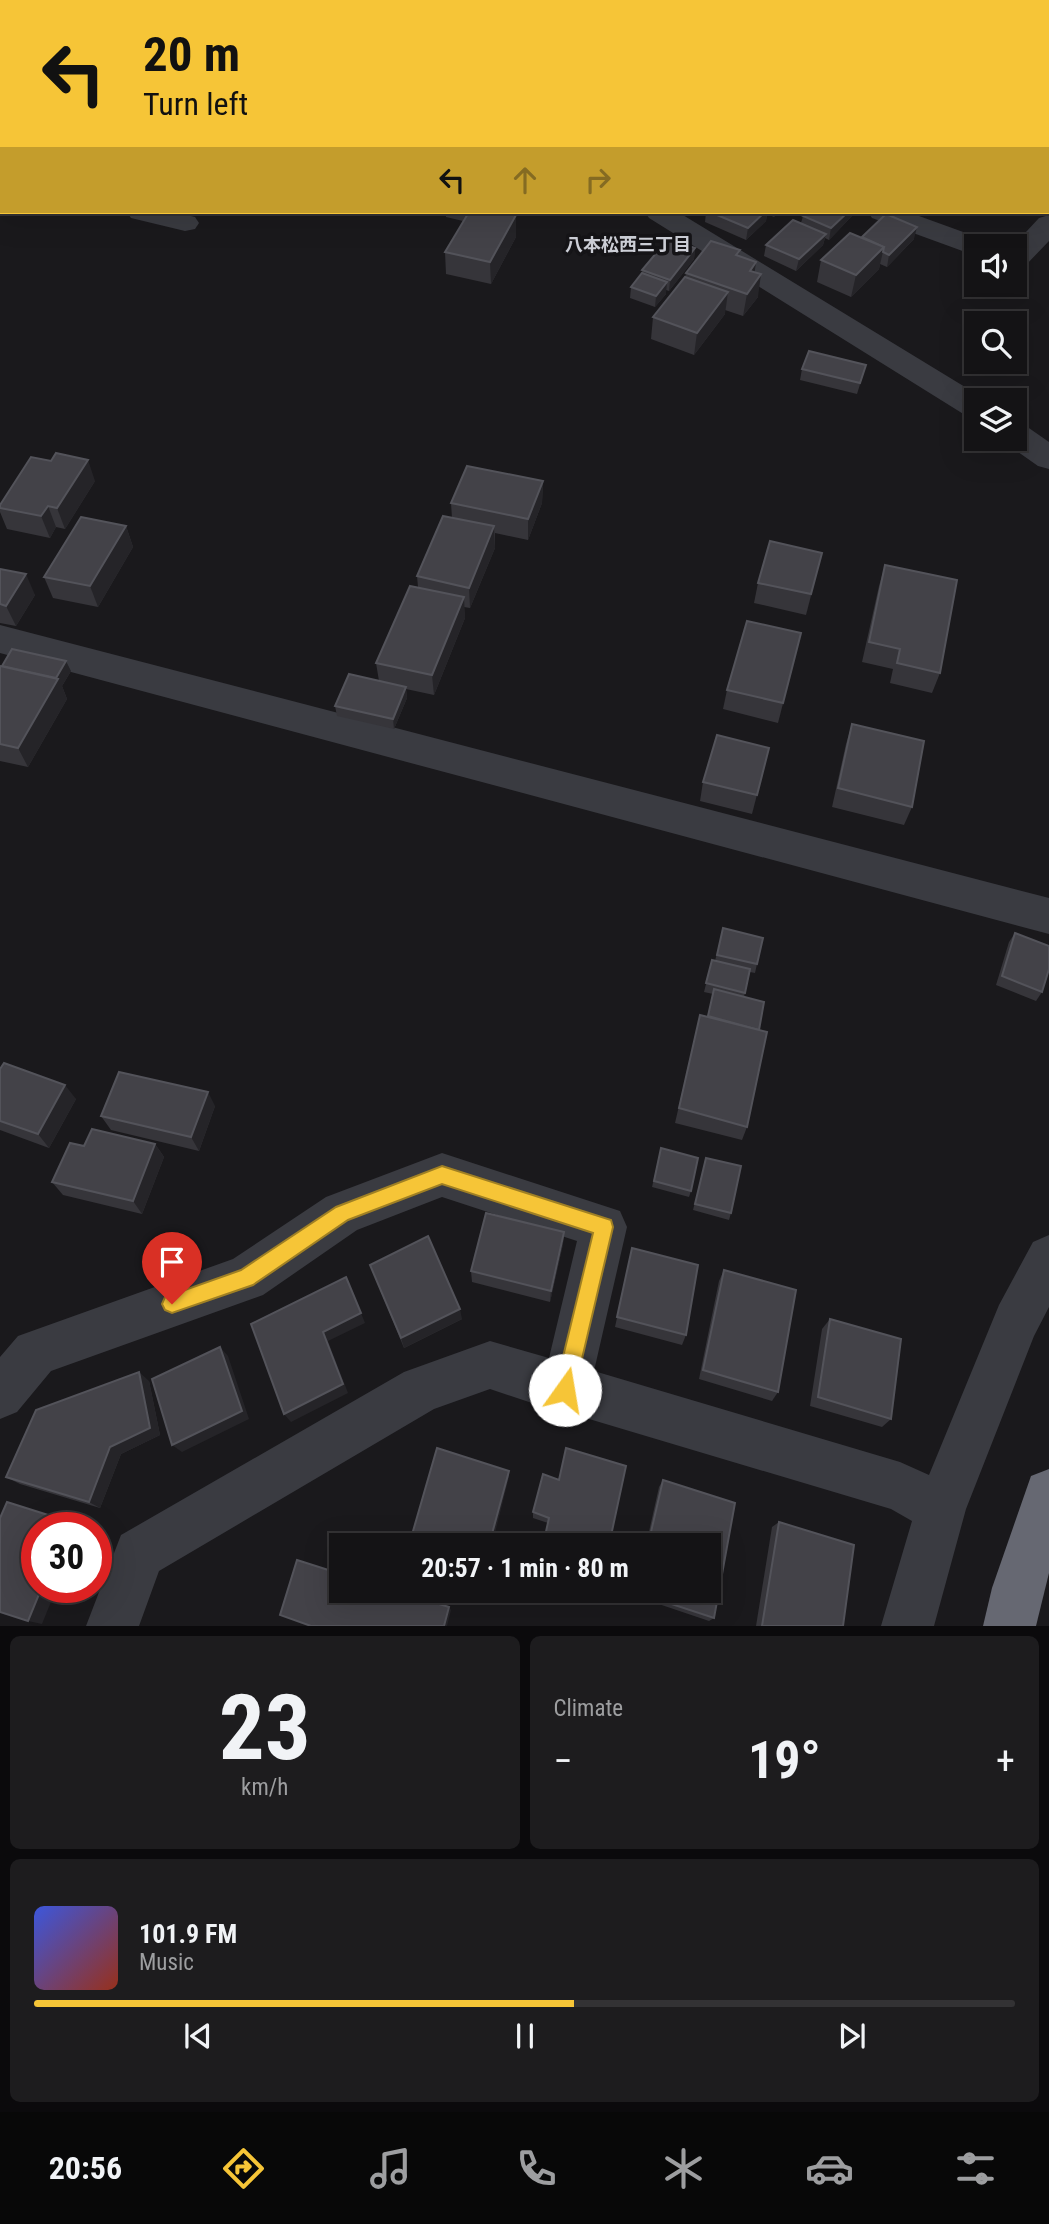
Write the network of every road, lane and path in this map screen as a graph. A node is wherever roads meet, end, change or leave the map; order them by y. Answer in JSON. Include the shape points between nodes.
{"nodes":[{"id":1,"x":149,"y":214,"type":"edge"},
{"id":2,"x":662,"y":214,"type":"edge"},
{"id":3,"x":887,"y":214,"type":"edge"},
{"id":4,"x":185,"y":223,"type":"dead end"},
{"id":5,"x":1049,"y":224,"type":"edge"},
{"id":6,"x":964,"y":242,"type":"edge"},
{"id":7,"x":1027,"y":247,"type":"edge"},
{"id":8,"x":964,"y":400,"type":"edge"},
{"id":9,"x":1027,"y":442,"type":"edge"},
{"id":10,"x":1049,"y":458,"type":"edge"},
{"id":11,"x":0,"y":639,"type":"edge"},
{"id":12,"x":1049,"y":916,"type":"edge"},
{"id":13,"x":1049,"y":1258,"type":"edge"},
{"id":14,"x":565,"y":1390,"type":"junction"},
{"id":15,"x":0,"y":1395,"type":"edge"},
{"id":16,"x":1049,"y":1494,"type":"edge"},
{"id":17,"x":940,"y":1509,"type":"junction"},
{"id":18,"x":111,"y":1626,"type":"edge"},
{"id":19,"x":907,"y":1626,"type":"edge"},
{"id":20,"x":1009,"y":1626,"type":"edge"}],
"edges":[{"from":1,"to":4,"type":"street"},
{"from":2,"to":8,"type":"street"},
{"from":3,"to":6,"type":"street"},
{"from":5,"to":7,"type":"street"},
{"from":9,"to":10,"type":"street"},
{"from":11,"to":12,"type":"street"},
{"from":13,"to":17,"type":"street","via":[[1016,1322]]},
{"from":14,"to":15,"type":"street","via":[[604,1227],[442,1175],[342,1213],[246,1278],[35,1353]]},
{"from":14,"to":17,"type":"street","via":[[900,1487]]},
{"from":14,"to":18,"type":"street","via":[[490,1365],[421,1389],[139,1553]]},
{"from":16,"to":20,"type":"highway"},
{"from":17,"to":19,"type":"street"}]}
